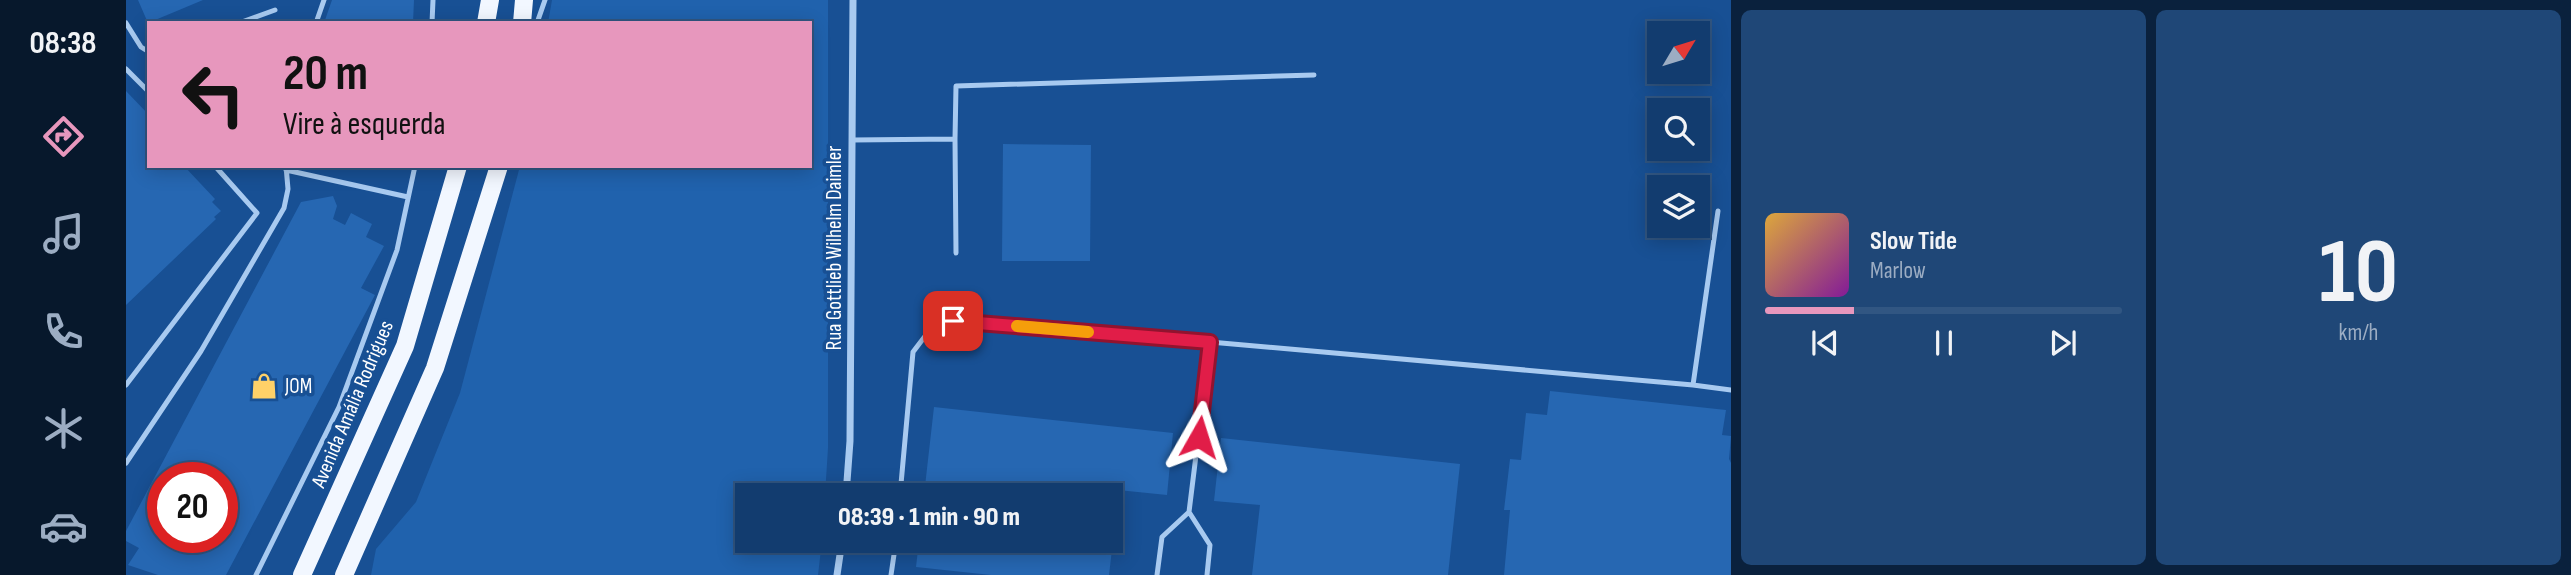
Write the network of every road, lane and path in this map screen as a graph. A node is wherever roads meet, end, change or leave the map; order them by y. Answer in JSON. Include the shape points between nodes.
{"nodes":[{"id":1,"x":324,"y":0,"type":"edge"},
{"id":2,"x":433,"y":0,"type":"edge"},
{"id":3,"x":490,"y":0,"type":"edge"},
{"id":4,"x":524,"y":0,"type":"edge"},
{"id":5,"x":545,"y":0,"type":"edge"},
{"id":6,"x":853,"y":0,"type":"edge"},
{"id":7,"x":275,"y":10,"type":"dead end"},
{"id":8,"x":245,"y":21,"type":"edge"},
{"id":9,"x":317,"y":21,"type":"edge"},
{"id":10,"x":432,"y":21,"type":"edge"},
{"id":11,"x":486,"y":21,"type":"edge"},
{"id":12,"x":522,"y":21,"type":"edge"},
{"id":13,"x":538,"y":21,"type":"edge"},
{"id":14,"x":126,"y":23,"type":"edge"},
{"id":15,"x":147,"y":51,"type":"edge"},
{"id":16,"x":126,"y":69,"type":"edge"},
{"id":17,"x":1314,"y":75,"type":"dead end"},
{"id":18,"x":147,"y":90,"type":"edge"},
{"id":19,"x":955,"y":139,"type":"junction"},
{"id":20,"x":852,"y":141,"type":"junction"},
{"id":21,"x":217,"y":168,"type":"edge"},
{"id":22,"x":286,"y":168,"type":"edge"},
{"id":23,"x":415,"y":168,"type":"edge"},
{"id":24,"x":457,"y":168,"type":"edge"},
{"id":25,"x":498,"y":168,"type":"edge"},
{"id":26,"x":408,"y":197,"type":"junction"},
{"id":27,"x":1718,"y":211,"type":"dead end"},
{"id":28,"x":956,"y":253,"type":"dead end"},
{"id":29,"x":1210,"y":342,"type":"junction"},
{"id":30,"x":126,"y":385,"type":"edge"},
{"id":31,"x":1693,"y":385,"type":"junction"},
{"id":32,"x":1731,"y":390,"type":"edge"},
{"id":33,"x":126,"y":463,"type":"edge"},
{"id":34,"x":847,"y":483,"type":"edge"},
{"id":35,"x":901,"y":483,"type":"edge"},
{"id":36,"x":1189,"y":512,"type":"junction"},
{"id":37,"x":840,"y":553,"type":"edge"},
{"id":38,"x":894,"y":553,"type":"edge"},
{"id":39,"x":350,"y":570,"type":"edge"},
{"id":40,"x":256,"y":575,"type":"edge"},
{"id":41,"x":302,"y":575,"type":"edge"},
{"id":42,"x":837,"y":575,"type":"edge"},
{"id":43,"x":891,"y":575,"type":"edge"},
{"id":44,"x":1157,"y":575,"type":"edge"},
{"id":45,"x":1207,"y":575,"type":"edge"}],
"edges":[{"from":1,"to":9,"type":"lane"},
{"from":2,"to":10,"type":"lane"},
{"from":3,"to":11,"type":"main road"},
{"from":4,"to":12,"type":"main road"},
{"from":5,"to":13,"type":"lane"},
{"from":6,"to":20,"type":"street","name":"Rua Gottlieb Wilhelm Daimler"},
{"from":7,"to":8,"type":"lane"},
{"from":14,"to":15,"type":"lane"},
{"from":16,"to":18,"type":"lane"},
{"from":17,"to":19,"type":"lane","via":[[956,86]]},
{"from":19,"to":20,"type":"lane"},
{"from":19,"to":28,"type":"lane"},
{"from":20,"to":34,"type":"street","name":"Rua Gottlieb Wilhelm Daimler"},
{"from":21,"to":30,"type":"lane","via":[[257,213]]},
{"from":22,"to":26,"type":"lane"},
{"from":22,"to":33,"type":"lane","via":[[284,208],[201,351]]},
{"from":23,"to":26,"type":"lane"},
{"from":24,"to":41,"type":"main road","name":"Avenida Amália Rodrigues","via":[[405,346]]},
{"from":25,"to":39,"type":"main road","via":[[435,368]]},
{"from":26,"to":40,"type":"lane","via":[[397,250],[339,407]]},
{"from":27,"to":31,"type":"lane"},
{"from":29,"to":31,"type":"lane"},
{"from":29,"to":35,"type":"lane","via":[[953,321],[942,324],[929,331],[913,352]]},
{"from":29,"to":36,"type":"lane"},
{"from":31,"to":32,"type":"lane"},
{"from":36,"to":44,"type":"lane","via":[[1161,537]]},
{"from":36,"to":45,"type":"lane","via":[[1210,545]]},
{"from":37,"to":42,"type":"street"},
{"from":38,"to":43,"type":"lane"}]}
